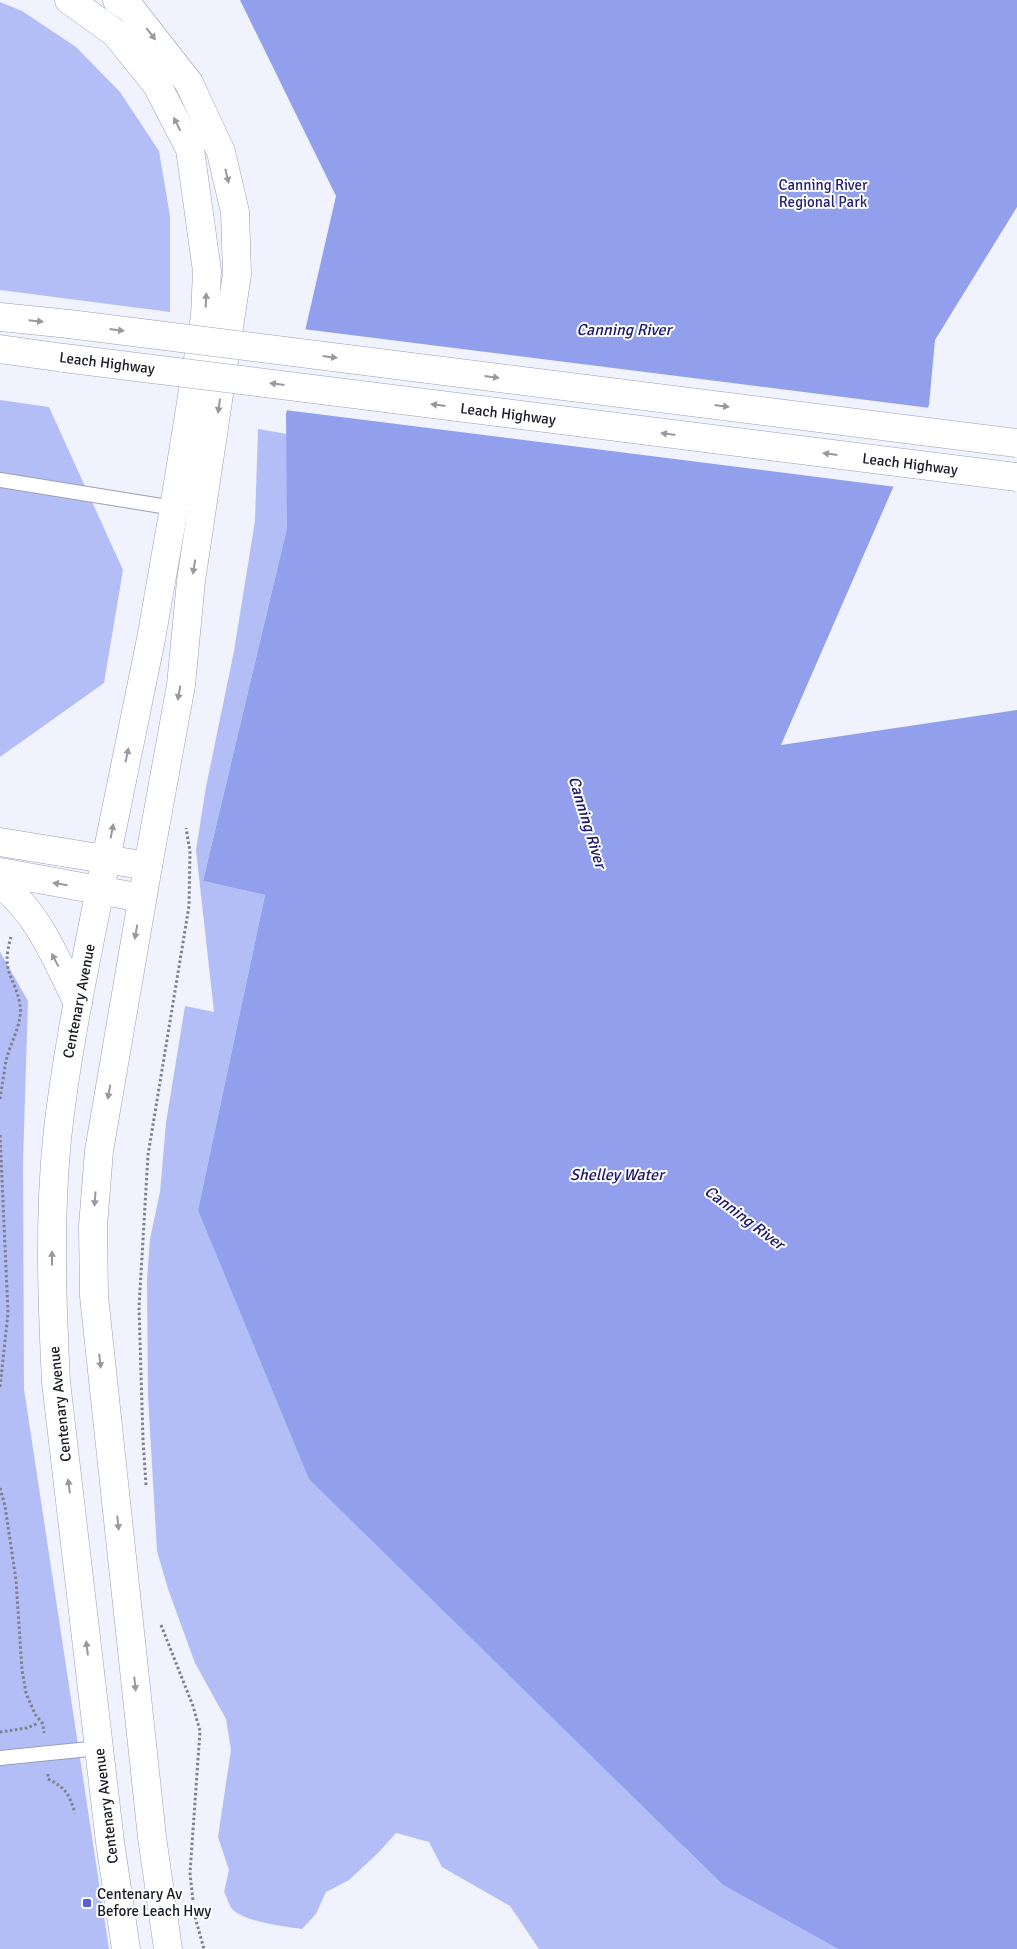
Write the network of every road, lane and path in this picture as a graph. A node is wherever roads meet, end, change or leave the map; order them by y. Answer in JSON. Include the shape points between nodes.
{"nodes":[{"id":1,"x":69,"y":0,"type":"edge"},
{"id":2,"x":117,"y":0,"type":"edge"},
{"id":3,"x":0,"y":317,"type":"edge"},
{"id":4,"x":0,"y":349,"type":"edge"},
{"id":5,"x":1017,"y":443,"type":"edge"},
{"id":6,"x":1017,"y":478,"type":"edge"},
{"id":7,"x":0,"y":480,"type":"edge"},
{"id":8,"x":174,"y":508,"type":"junction"},
{"id":9,"x":186,"y":827,"type":"dead end"},
{"id":10,"x":0,"y":842,"type":"edge"},
{"id":11,"x":106,"y":859,"type":"junction"},
{"id":12,"x":148,"y":866,"type":"junction"},
{"id":13,"x":0,"y":872,"type":"edge"},
{"id":14,"x":0,"y":884,"type":"edge"},
{"id":15,"x":100,"y":891,"type":"junction"},
{"id":16,"x":142,"y":898,"type":"junction"},
{"id":17,"x":16,"y":932,"type":"dead end"},
{"id":18,"x":78,"y":1003,"type":"junction"},
{"id":19,"x":0,"y":1099,"type":"edge"},
{"id":20,"x":0,"y":1135,"type":"edge"},
{"id":21,"x":0,"y":1387,"type":"edge"},
{"id":22,"x":146,"y":1486,"type":"dead end"},
{"id":23,"x":0,"y":1488,"type":"edge"},
{"id":24,"x":159,"y":1618,"type":"dead end"},
{"id":25,"x":38,"y":1723,"type":"dead end"},
{"id":26,"x":0,"y":1732,"type":"edge"},
{"id":27,"x":99,"y":1748,"type":"junction"},
{"id":28,"x":46,"y":1754,"type":"junction"},
{"id":29,"x":0,"y":1758,"type":"edge"},
{"id":30,"x":76,"y":1821,"type":"dead end"},
{"id":31,"x":194,"y":1907,"type":"dead end"},
{"id":32,"x":195,"y":1916,"type":"dead end"},
{"id":33,"x":126,"y":1949,"type":"edge"},
{"id":34,"x":168,"y":1949,"type":"edge"},
{"id":35,"x":204,"y":1949,"type":"edge"}],
"edges":[{"from":8,"to":1,"type":"main road","name":"Centenary Avenue","one_way":true,"via":[[205,316],[207,271],[190,149],[157,85],[115,33]]},
{"from":2,"to":12,"type":"main road","one_way":true,"via":[[132,10],[189,83],[221,152],[235,212],[237,274],[191,581],[181,685]]},
{"from":3,"to":5,"type":"main road","one_way":true,"bridge":true},
{"from":6,"to":4,"type":"main road","name":"Leach Highway","one_way":true,"bridge":true},
{"from":7,"to":8,"type":"lane"},
{"from":11,"to":8,"type":"main road","name":"Centenary Avenue","one_way":true},
{"from":9,"to":22,"type":"path","via":[[190,851],[189,906],[148,1155],[138,1308]]},
{"from":10,"to":11,"type":"main road"},
{"from":11,"to":12,"type":"main road"},
{"from":11,"to":15,"type":"main road","name":"Centenary Avenue"},
{"from":12,"to":16,"type":"main road"},
{"from":15,"to":13,"type":"main road","one_way":true},
{"from":18,"to":14,"type":"main road","one_way":true,"via":[[39,928],[14,894]]},
{"from":15,"to":16,"type":"main road"},
{"from":15,"to":18,"type":"main road","name":"Centenary Avenue"},
{"from":16,"to":34,"type":"main road","one_way":true,"via":[[99,1151],[93,1226],[94,1296],[152,1837]]},
{"from":17,"to":19,"type":"path","via":[[6,946],[2,962],[20,1006],[19,1020]]},
{"from":27,"to":18,"type":"main road","name":"Centenary Avenue","one_way":true,"via":[[56,1382],[52,1307],[52,1213],[57,1139]]},
{"from":20,"to":21,"type":"path","via":[[8,1313]]},
{"from":23,"to":28,"type":"path","via":[[16,1580],[22,1670],[26,1693],[43,1724]]},
{"from":24,"to":31,"type":"path","via":[[200,1731],[190,1873]]},
{"from":25,"to":26,"type":"path"},
{"from":27,"to":28,"type":"lane"},
{"from":27,"to":33,"type":"main road","name":"Centenary Avenue"},
{"from":28,"to":29,"type":"lane"},
{"from":28,"to":30,"type":"path","via":[[48,1779],[62,1786]]},
{"from":32,"to":35,"type":"path"}]}
